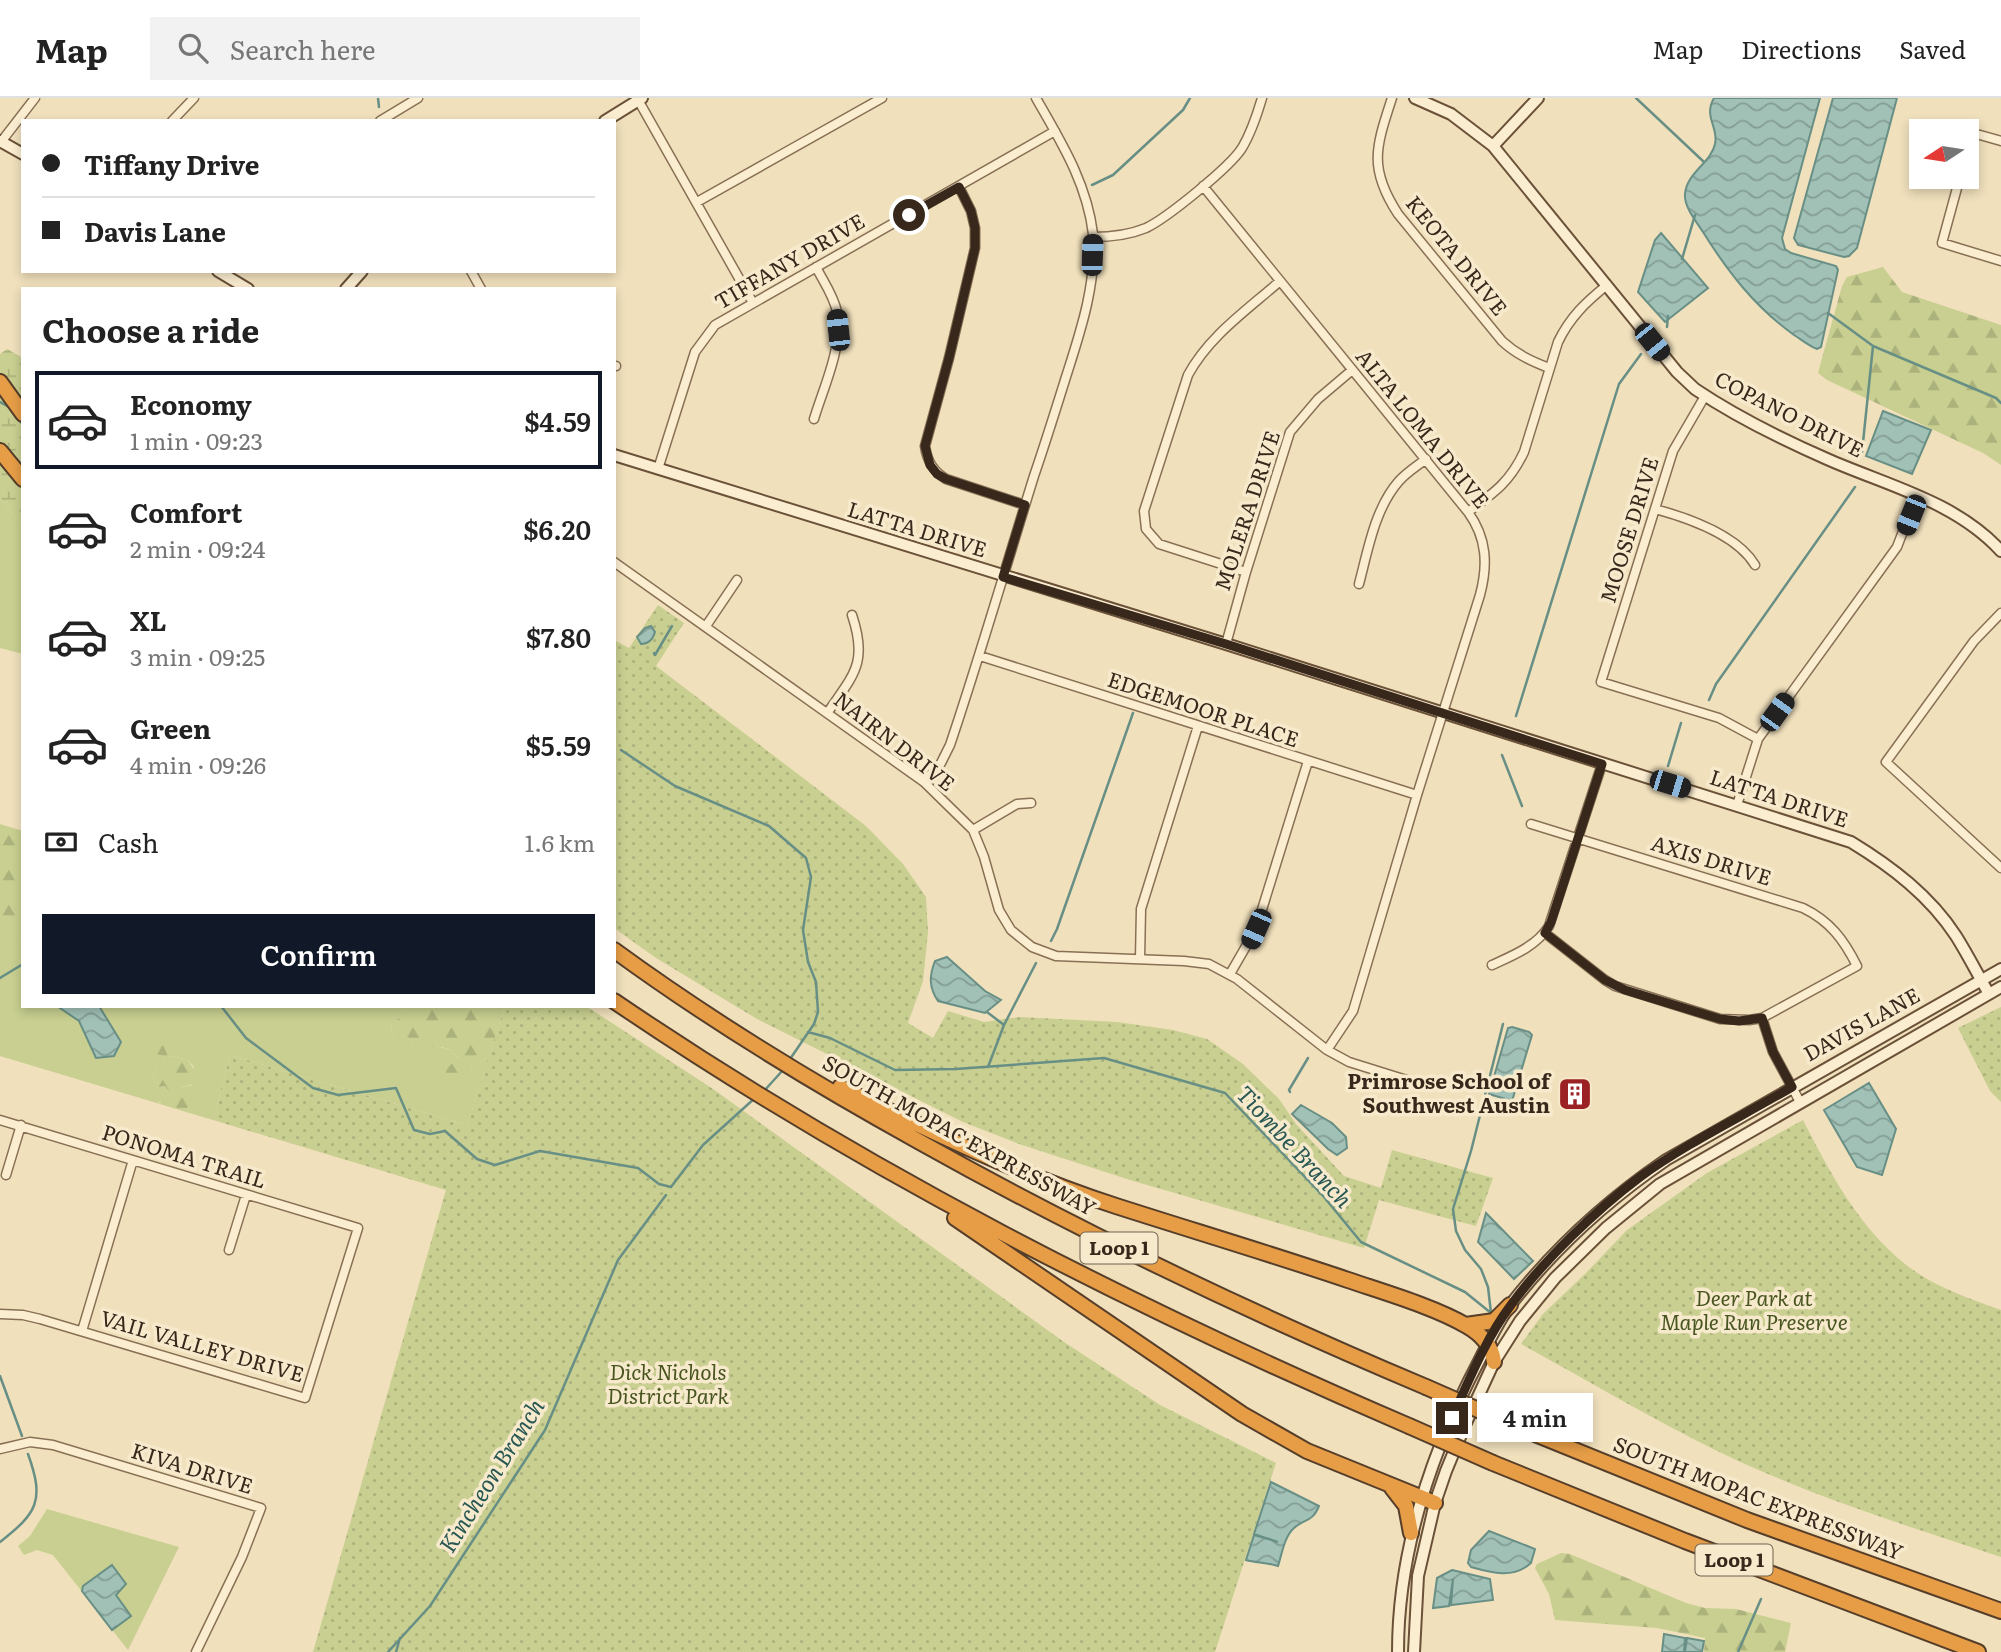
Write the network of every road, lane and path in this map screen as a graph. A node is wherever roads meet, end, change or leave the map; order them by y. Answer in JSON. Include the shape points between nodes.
{"nodes":[{"id":1,"x":35,"y":98,"type":"edge"},
{"id":2,"x":194,"y":98,"type":"edge"},
{"id":3,"x":418,"y":98,"type":"edge"},
{"id":4,"x":882,"y":98,"type":"edge"},
{"id":5,"x":1036,"y":98,"type":"edge"},
{"id":6,"x":1262,"y":98,"type":"edge"},
{"id":7,"x":1392,"y":98,"type":"edge"},
{"id":8,"x":1415,"y":98,"type":"edge"},
{"id":9,"x":1538,"y":98,"type":"edge"},
{"id":10,"x":639,"y":99,"type":"edge"},
{"id":11,"x":174,"y":119,"type":"edge"},
{"id":12,"x":383,"y":119,"type":"edge"},
{"id":13,"x":608,"y":119,"type":"edge"},
{"id":14,"x":1055,"y":131,"type":"junction"},
{"id":15,"x":1979,"y":135,"type":"edge"},
{"id":16,"x":1,"y":141,"type":"edge"},
{"id":17,"x":2001,"y":141,"type":"edge"},
{"id":18,"x":1493,"y":146,"type":"junction"},
{"id":19,"x":21,"y":154,"type":"edge"},
{"id":20,"x":1203,"y":186,"type":"junction"},
{"id":21,"x":959,"y":187,"type":"junction"},
{"id":22,"x":1958,"y":189,"type":"edge"},
{"id":23,"x":697,"y":202,"type":"junction"},
{"id":24,"x":1093,"y":237,"type":"junction"},
{"id":25,"x":2001,"y":261,"type":"edge"},
{"id":26,"x":816,"y":267,"type":"junction"},
{"id":27,"x":221,"y":273,"type":"edge"},
{"id":28,"x":360,"y":273,"type":"edge"},
{"id":29,"x":1280,"y":281,"type":"junction"},
{"id":30,"x":1606,"y":285,"type":"junction"},
{"id":31,"x":245,"y":287,"type":"edge"},
{"id":32,"x":348,"y":287,"type":"edge"},
{"id":33,"x":753,"y":303,"type":"junction"},
{"id":34,"x":1549,"y":368,"type":"junction"},
{"id":35,"x":1351,"y":371,"type":"junction"},
{"id":36,"x":0,"y":382,"type":"edge"},
{"id":37,"x":1705,"y":396,"type":"junction"},
{"id":38,"x":21,"y":411,"type":"edge"},
{"id":39,"x":814,"y":419,"type":"dead end"},
{"id":40,"x":0,"y":451,"type":"edge"},
{"id":41,"x":616,"y":456,"type":"edge"},
{"id":42,"x":1426,"y":459,"type":"junction"},
{"id":43,"x":658,"y":469,"type":"junction"},
{"id":44,"x":21,"y":477,"type":"edge"},
{"id":45,"x":1917,"y":495,"type":"junction"},
{"id":46,"x":1025,"y":505,"type":"junction"},
{"id":47,"x":1655,"y":509,"type":"junction"},
{"id":48,"x":1468,"y":512,"type":"junction"},
{"id":49,"x":2001,"y":551,"type":"edge"},
{"id":50,"x":616,"y":563,"type":"edge"},
{"id":51,"x":1755,"y":565,"type":"dead end"},
{"id":52,"x":1246,"y":572,"type":"junction"},
{"id":53,"x":1003,"y":577,"type":"junction"},
{"id":54,"x":737,"y":580,"type":"dead end"},
{"id":55,"x":1359,"y":584,"type":"dead end"},
{"id":56,"x":2001,"y":613,"type":"edge"},
{"id":57,"x":852,"y":615,"type":"dead end"},
{"id":58,"x":706,"y":626,"type":"junction"},
{"id":59,"x":1226,"y":644,"type":"junction"},
{"id":60,"x":980,"y":656,"type":"junction"},
{"id":61,"x":828,"y":712,"type":"junction"},
{"id":62,"x":1442,"y":714,"type":"junction"},
{"id":63,"x":1198,"y":726,"type":"junction"},
{"id":64,"x":1758,"y":739,"type":"junction"},
{"id":65,"x":1308,"y":761,"type":"junction"},
{"id":66,"x":1602,"y":764,"type":"junction"},
{"id":67,"x":924,"y":782,"type":"junction"},
{"id":68,"x":1417,"y":795,"type":"junction"},
{"id":69,"x":1031,"y":803,"type":"dead end"},
{"id":70,"x":1737,"y":805,"type":"junction"},
{"id":71,"x":1531,"y":824,"type":"dead end"},
{"id":72,"x":973,"y":830,"type":"junction"},
{"id":73,"x":1579,"y":838,"type":"junction"},
{"id":74,"x":2001,"y":867,"type":"edge"},
{"id":75,"x":1545,"y":933,"type":"junction"},
{"id":76,"x":616,"y":951,"type":"edge"},
{"id":77,"x":1140,"y":959,"type":"junction"},
{"id":78,"x":1492,"y":965,"type":"dead end"},
{"id":79,"x":2001,"y":969,"type":"edge"},
{"id":80,"x":1230,"y":974,"type":"junction"},
{"id":81,"x":1981,"y":981,"type":"junction"},
{"id":82,"x":2001,"y":987,"type":"edge"},
{"id":83,"x":1989,"y":994,"type":"junction"},
{"id":84,"x":616,"y":1002,"type":"edge"},
{"id":85,"x":1762,"y":1018,"type":"junction"},
{"id":86,"x":1327,"y":1050,"type":"junction"},
{"id":87,"x":1413,"y":1082,"type":"dead end"},
{"id":88,"x":827,"y":1085,"type":"junction"},
{"id":89,"x":1792,"y":1087,"type":"junction"},
{"id":90,"x":1800,"y":1102,"type":"junction"},
{"id":91,"x":0,"y":1120,"type":"edge"},
{"id":92,"x":21,"y":1125,"type":"junction"},
{"id":93,"x":133,"y":1160,"type":"junction"},
{"id":94,"x":6,"y":1175,"type":"dead end"},
{"id":95,"x":1640,"y":1177,"type":"junction"},
{"id":96,"x":1650,"y":1191,"type":"junction"},
{"id":97,"x":246,"y":1195,"type":"junction"},
{"id":98,"x":933,"y":1198,"type":"junction"},
{"id":99,"x":358,"y":1228,"type":"joint"},
{"id":100,"x":229,"y":1250,"type":"dead end"},
{"id":101,"x":1510,"y":1305,"type":"junction"},
{"id":102,"x":0,"y":1314,"type":"edge"},
{"id":103,"x":1466,"y":1325,"type":"junction"},
{"id":104,"x":82,"y":1331,"type":"junction"},
{"id":105,"x":1488,"y":1343,"type":"junction"},
{"id":106,"x":1494,"y":1362,"type":"junction"},
{"id":107,"x":0,"y":1449,"type":"edge"},
{"id":108,"x":1389,"y":1485,"type":"junction"},
{"id":109,"x":1420,"y":1497,"type":"junction"},
{"id":110,"x":1435,"y":1503,"type":"junction"},
{"id":111,"x":1411,"y":1533,"type":"junction"},
{"id":112,"x":2001,"y":1611,"type":"edge"},
{"id":113,"x":1398,"y":1629,"type":"junction"},
{"id":114,"x":196,"y":1652,"type":"edge"},
{"id":115,"x":1398,"y":1652,"type":"edge"},
{"id":116,"x":1407,"y":1652,"type":"edge"},
{"id":117,"x":1414,"y":1652,"type":"edge"},
{"id":118,"x":1978,"y":1652,"type":"edge"}],
"edges":[{"from":1,"to":16,"type":"street"},
{"from":2,"to":11,"type":"street"},
{"from":3,"to":12,"type":"street"},
{"from":4,"to":23,"type":"street"},
{"from":5,"to":14,"type":"street"},
{"from":6,"to":20,"type":"street","via":[[1242,147]]},
{"from":7,"to":34,"type":"street","name":"KEOTA DRIVE","via":[[1378,139],[1379,177],[1385,193],[1502,341]]},
{"from":8,"to":18,"type":"street","name":"COPANO DRIVE","via":[[1451,114]]},
{"from":9,"to":18,"type":"street"},
{"from":10,"to":13,"type":"street"},
{"from":10,"to":23,"type":"street"},
{"from":14,"to":21,"type":"street","name":"TIFFANY DRIVE"},
{"from":14,"to":24,"type":"street","via":[[1084,189]]},
{"from":15,"to":17,"type":"street"},
{"from":16,"to":19,"type":"street"},
{"from":18,"to":30,"type":"street","name":"COPANO DRIVE"},
{"from":20,"to":24,"type":"street","via":[[1149,226],[1113,237]]},
{"from":20,"to":29,"type":"street","name":"ALTA LOMA DRIVE"},
{"from":21,"to":26,"type":"street","name":"TIFFANY DRIVE"},
{"from":21,"to":46,"type":"street","via":[[971,211],[975,248],[926,456],[937,474],[946,479]]},
{"from":22,"to":25,"type":"street","via":[[1942,243]]},
{"from":23,"to":33,"type":"street"},
{"from":24,"to":46,"type":"street","via":[[1085,314]]},
{"from":26,"to":33,"type":"street","name":"TIFFANY DRIVE"},
{"from":26,"to":39,"type":"street","via":[[836,310],[838,330]]},
{"from":27,"to":31,"type":"street"},
{"from":28,"to":32,"type":"street"},
{"from":29,"to":35,"type":"street","name":"ALTA LOMA DRIVE"},
{"from":29,"to":52,"type":"street","via":[[1196,360],[1144,511],[1146,529],[1159,544]]},
{"from":30,"to":34,"type":"street","via":[[1566,325]]},
{"from":30,"to":37,"type":"street","name":"COPANO DRIVE","via":[[1677,372]]},
{"from":33,"to":43,"type":"street","name":"TIFFANY DRIVE","via":[[715,325],[695,352]]},
{"from":34,"to":48,"type":"street","via":[[1517,467],[1508,481]]},
{"from":35,"to":42,"type":"street","name":"ALTA LOMA DRIVE"},
{"from":35,"to":52,"type":"street","name":"MOLERA DRIVE","via":[[1318,399],[1290,432]]},
{"from":36,"to":38,"type":"highway"},
{"from":37,"to":45,"type":"street","name":"COPANO DRIVE","via":[[1827,459]]},
{"from":37,"to":47,"type":"street","name":"MOOSE DRIVE","via":[[1677,442]]},
{"from":40,"to":44,"type":"highway"},
{"from":41,"to":43,"type":"street","name":"LATTA DRIVE"},
{"from":42,"to":48,"type":"street","name":"ALTA LOMA DRIVE"},
{"from":42,"to":55,"type":"street","via":[[1400,480],[1385,503]]},
{"from":43,"to":53,"type":"street","name":"LATTA DRIVE"},
{"from":45,"to":49,"type":"street","name":"COPANO DRIVE","via":[[1972,523]]},
{"from":45,"to":64,"type":"street","via":[[1897,547]]},
{"from":46,"to":53,"type":"street"},
{"from":47,"to":51,"type":"street","via":[[1696,523],[1741,547]]},
{"from":47,"to":64,"type":"street","name":"MOOSE DRIVE","via":[[1601,682],[1719,718]]},
{"from":48,"to":62,"type":"street","name":"ALTA LOMA DRIVE","via":[[1485,550],[1484,578]]},
{"from":50,"to":58,"type":"street","name":"NAIRN DRIVE"},
{"from":52,"to":59,"type":"street","name":"MOLERA DRIVE"},
{"from":53,"to":59,"type":"street","name":"LATTA DRIVE"},
{"from":53,"to":60,"type":"street"},
{"from":54,"to":58,"type":"street"},
{"from":56,"to":74,"type":"street","via":[[1974,641],[1886,762]]},
{"from":57,"to":61,"type":"street","via":[[860,640],[856,668]]},
{"from":58,"to":61,"type":"street","name":"NAIRN DRIVE"},
{"from":59,"to":62,"type":"street","name":"LATTA DRIVE"},
{"from":60,"to":63,"type":"street","name":"EDGEMOOR PLACE"},
{"from":60,"to":67,"type":"street","via":[[950,745]]},
{"from":61,"to":67,"type":"street","name":"NAIRN DRIVE"},
{"from":62,"to":66,"type":"street","name":"LATTA DRIVE"},
{"from":62,"to":68,"type":"street","name":"ALTA LOMA DRIVE"},
{"from":63,"to":65,"type":"street","name":"EDGEMOOR PLACE"},
{"from":63,"to":77,"type":"street","via":[[1141,909]]},
{"from":64,"to":70,"type":"street"},
{"from":65,"to":68,"type":"street","name":"EDGEMOOR PLACE"},
{"from":65,"to":80,"type":"street","via":[[1256,929]]},
{"from":66,"to":70,"type":"street","name":"LATTA DRIVE"},
{"from":66,"to":73,"type":"street"},
{"from":67,"to":72,"type":"street","name":"NAIRN DRIVE"},
{"from":68,"to":86,"type":"street","name":"ALTA LOMA DRIVE","via":[[1353,1011]]},
{"from":69,"to":72,"type":"street","via":[[1017,804]]},
{"from":70,"to":81,"type":"street","name":"LATTA DRIVE","via":[[1850,842],[1881,860],[1920,891],[1946,922]]},
{"from":71,"to":73,"type":"street","name":"AXIS DRIVE"},
{"from":72,"to":77,"type":"street","name":"NAIRN DRIVE","via":[[999,910],[1011,930],[1032,947],[1056,956]]},
{"from":73,"to":75,"type":"street"},
{"from":73,"to":85,"type":"street","name":"AXIS DRIVE","via":[[1803,908],[1835,929],[1857,966]]},
{"from":75,"to":78,"type":"street","via":[[1517,954]]},
{"from":75,"to":85,"type":"street","via":[[1625,990],[1720,1019]]},
{"from":76,"to":88,"type":"highway","name":"SOUTH MOPAC EXPRESSWAY","number":"Loop 1","via":[[758,1046]]},
{"from":77,"to":80,"type":"street","name":"NAIRN DRIVE","via":[[1198,962]]},
{"from":79,"to":81,"type":"street","name":"DAVIS LANE"},
{"from":80,"to":86,"type":"street","name":"NAIRN DRIVE"},
{"from":81,"to":83,"type":"street","name":"LATTA DRIVE"},
{"from":81,"to":89,"type":"street","name":"DAVIS LANE"},
{"from":82,"to":83,"type":"street","name":"DAVIS LANE"},
{"from":83,"to":90,"type":"street","name":"DAVIS LANE"},
{"from":84,"to":98,"type":"highway","number":"Loop 1","via":[[730,1078]]},
{"from":85,"to":89,"type":"street"},
{"from":86,"to":87,"type":"street","name":"NAIRN DRIVE","via":[[1349,1062]]},
{"from":88,"to":103,"type":"highway","via":[[1071,1191],[1386,1293]]},
{"from":88,"to":112,"type":"highway","name":"SOUTH MOPAC EXPRESSWAY","number":"Loop 1","bridge":true,"via":[[999,1186],[1250,1311],[1747,1520]]},
{"from":89,"to":90,"type":"street"},
{"from":89,"to":95,"type":"street","name":"DAVIS LANE"},
{"from":90,"to":96,"type":"street","name":"DAVIS LANE"},
{"from":91,"to":92,"type":"street","name":"PONOMA TRAIL"},
{"from":92,"to":93,"type":"street","name":"PONOMA TRAIL"},
{"from":92,"to":94,"type":"street"},
{"from":93,"to":97,"type":"street","name":"PONOMA TRAIL"},
{"from":93,"to":104,"type":"street"},
{"from":95,"to":96,"type":"street"},
{"from":95,"to":101,"type":"street","name":"DAVIS LANE","via":[[1581,1229]]},
{"from":96,"to":106,"type":"street","name":"DAVIS LANE","via":[[1555,1278]]},
{"from":97,"to":99,"type":"street","name":"PONOMA TRAIL"},
{"from":97,"to":100,"type":"street"},
{"from":98,"to":108,"type":"highway","via":[[1242,1414],[1307,1451]]},
{"from":98,"to":118,"type":"highway","number":"Loop 1","bridge":true,"via":[[1162,1315],[1409,1426],[1685,1541]]},
{"from":99,"to":104,"type":"street","name":"VAIL VALLEY DRIVE","via":[[305,1398]]},
{"from":101,"to":103,"type":"highway","via":[[1494,1321]]},
{"from":101,"to":105,"type":"street","name":"DAVIS LANE"},
{"from":102,"to":104,"type":"street","name":"VAIL VALLEY DRIVE","via":[[23,1315]]},
{"from":103,"to":105,"type":"highway"},
{"from":105,"to":106,"type":"highway"},
{"from":105,"to":109,"type":"street","name":"DAVIS LANE"},
{"from":106,"to":110,"type":"street","name":"DAVIS LANE"},
{"from":107,"to":114,"type":"street","name":"KIVA DRIVE","via":[[30,1442],[53,1445],[261,1508]]},
{"from":108,"to":109,"type":"highway"},
{"from":108,"to":111,"type":"highway","via":[[1406,1506]]},
{"from":109,"to":110,"type":"highway"},
{"from":109,"to":111,"type":"street","name":"DAVIS LANE"},
{"from":110,"to":117,"type":"street","name":"DAVIS LANE","via":[[1418,1576]]},
{"from":111,"to":113,"type":"street","name":"DAVIS LANE"},
{"from":113,"to":115,"type":"street","name":"DAVIS LANE"},
{"from":113,"to":116,"type":"street","via":[[1407,1633]]}]}
